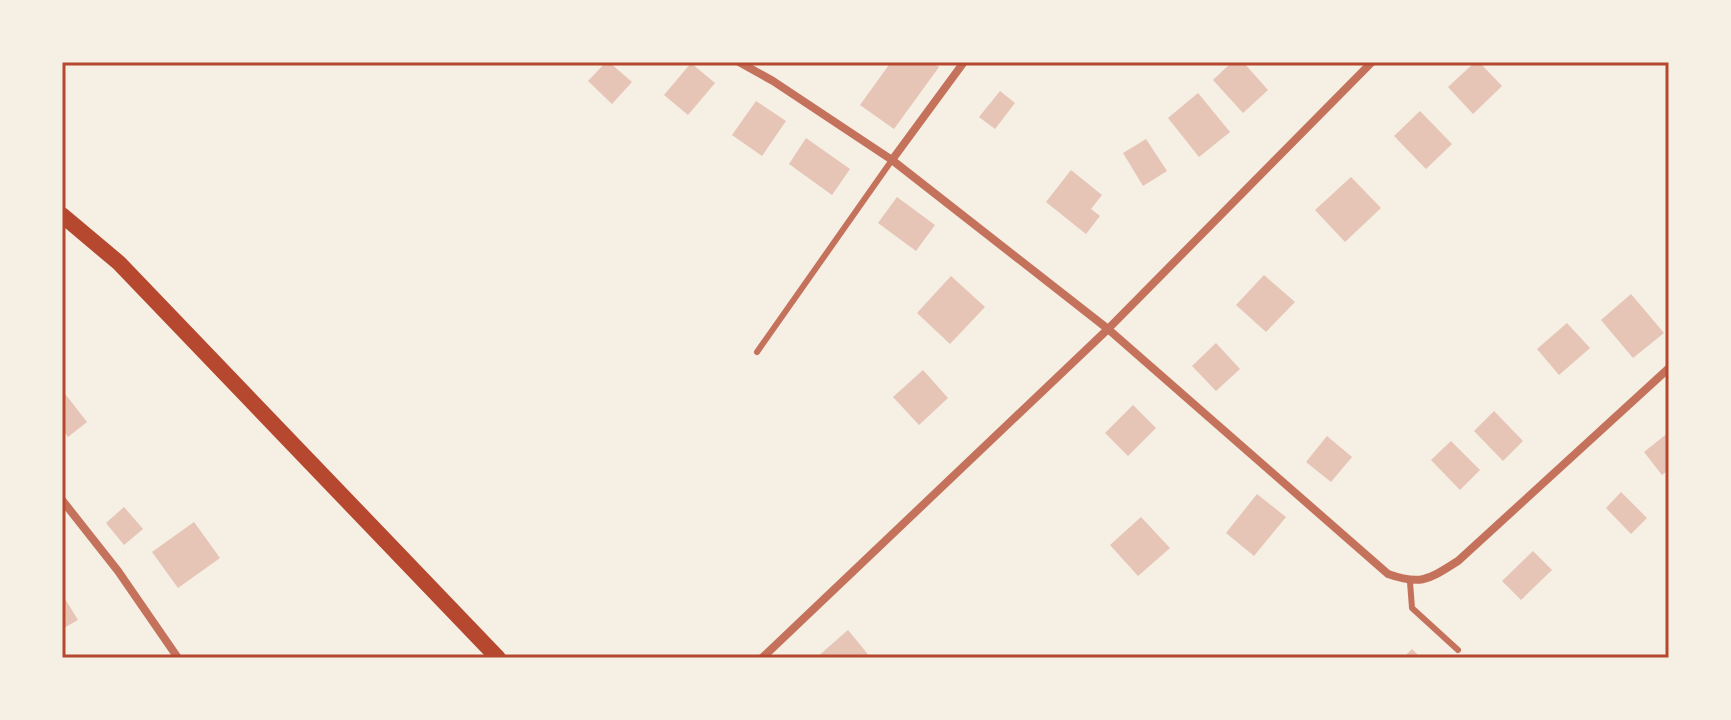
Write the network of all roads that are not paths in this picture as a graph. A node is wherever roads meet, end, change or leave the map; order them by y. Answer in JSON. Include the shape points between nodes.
{"nodes":[{"id":1,"x":739,"y":62,"type":"edge"},
{"id":2,"x":964,"y":62,"type":"edge"},
{"id":3,"x":1372,"y":62,"type":"edge"},
{"id":4,"x":892,"y":160,"type":"junction"},
{"id":5,"x":62,"y":215,"type":"edge"},
{"id":6,"x":1108,"y":329,"type":"junction"},
{"id":7,"x":757,"y":352,"type":"dead end"},
{"id":8,"x":1669,"y":368,"type":"edge"},
{"id":9,"x":62,"y":500,"type":"edge"},
{"id":10,"x":1410,"y":582,"type":"junction"},
{"id":11,"x":1458,"y":650,"type":"dead end"},
{"id":12,"x":178,"y":658,"type":"edge"},
{"id":13,"x":498,"y":658,"type":"edge"},
{"id":14,"x":762,"y":658,"type":"edge"}],
"edges":[{"from":1,"to":4,"type":"street"},
{"from":2,"to":4,"type":"street"},
{"from":3,"to":6,"type":"street"},
{"from":4,"to":6,"type":"street"},
{"from":4,"to":7,"type":"lane"},
{"from":5,"to":13,"type":"main road","via":[[119,263]]},
{"from":6,"to":10,"type":"street","via":[[1388,574]]},
{"from":6,"to":14,"type":"street"},
{"from":8,"to":10,"type":"street","via":[[1458,561],[1430,579]]},
{"from":9,"to":12,"type":"street"},
{"from":10,"to":11,"type":"lane","via":[[1412,608]]}]}
